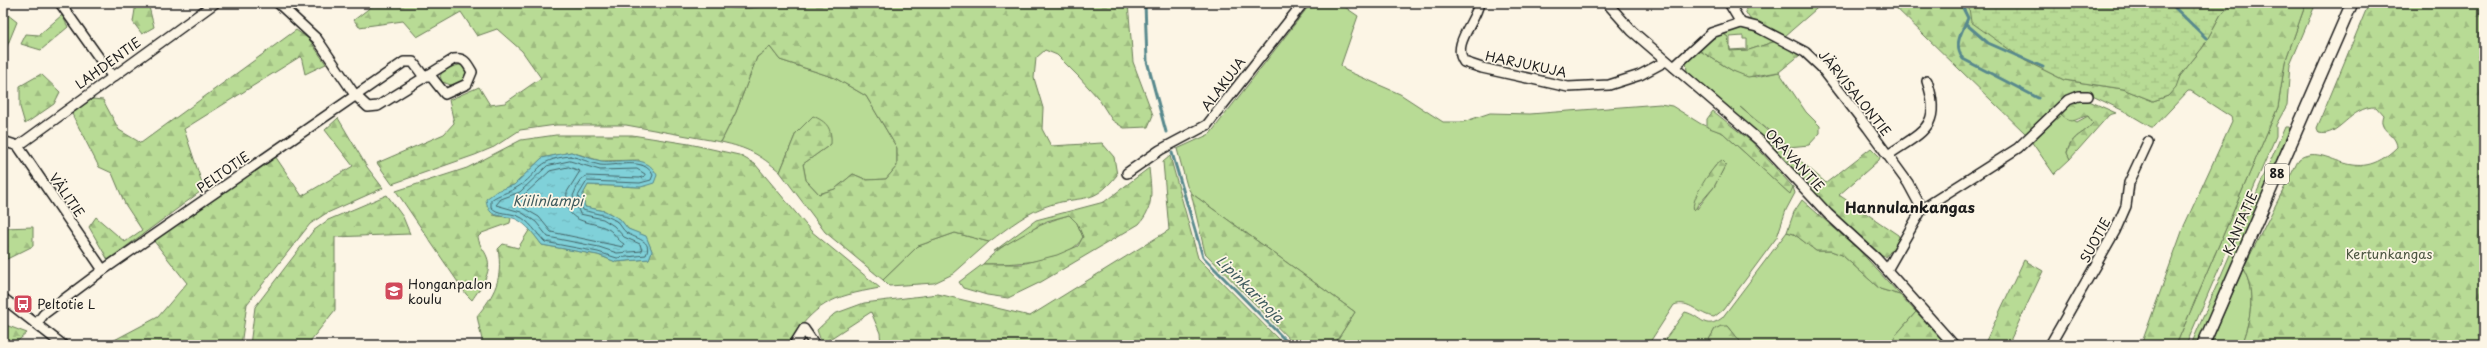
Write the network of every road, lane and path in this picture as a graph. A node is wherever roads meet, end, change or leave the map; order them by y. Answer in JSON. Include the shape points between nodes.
{"nodes":[{"id":1,"x":60,"y":3,"type":"edge"},
{"id":2,"x":215,"y":3,"type":"edge"},
{"id":3,"x":278,"y":3,"type":"edge"},
{"id":4,"x":1303,"y":3,"type":"edge"},
{"id":5,"x":1479,"y":3,"type":"edge"},
{"id":6,"x":1607,"y":3,"type":"edge"},
{"id":7,"x":1729,"y":3,"type":"edge"},
{"id":8,"x":2352,"y":3,"type":"edge"},
{"id":9,"x":1741,"y":23,"type":"junction"},
{"id":10,"x":1666,"y":61,"type":"junction"},
{"id":11,"x":1674,"y":67,"type":"junction"},
{"id":12,"x":112,"y":76,"type":"junction"},
{"id":13,"x":427,"y":76,"type":"junction"},
{"id":14,"x":1927,"y":82,"type":"dead end"},
{"id":15,"x":355,"y":95,"type":"junction"},
{"id":16,"x":2088,"y":96,"type":"dead end"},
{"id":17,"x":3,"y":142,"type":"edge"},
{"id":18,"x":2148,"y":142,"type":"dead end"},
{"id":19,"x":18,"y":146,"type":"junction"},
{"id":20,"x":1888,"y":156,"type":"junction"},
{"id":21,"x":1127,"y":173,"type":"dead end"},
{"id":22,"x":1922,"y":208,"type":"junction"},
{"id":23,"x":103,"y":270,"type":"junction"},
{"id":24,"x":1887,"y":270,"type":"junction"},
{"id":25,"x":3,"y":298,"type":"edge"},
{"id":26,"x":37,"y":323,"type":"junction"},
{"id":27,"x":63,"y":345,"type":"edge"},
{"id":28,"x":794,"y":345,"type":"edge"},
{"id":29,"x":815,"y":345,"type":"edge"},
{"id":30,"x":1954,"y":345,"type":"edge"},
{"id":31,"x":2050,"y":345,"type":"edge"},
{"id":32,"x":2203,"y":345,"type":"edge"}],
"edges":[{"from":1,"to":12,"type":"street"},
{"from":2,"to":12,"type":"street","name":"LAHDENTIE"},
{"from":3,"to":15,"type":"street","via":[[317,40]]},
{"from":4,"to":21,"type":"street","name":"ALAKUJA","via":[[1208,125],[1160,150]]},
{"from":5,"to":10,"type":"street","name":"HARJUKUJA","via":[[1475,19],[1462,40],[1460,52],[1464,62],[1482,68],[1524,76],[1560,87],[1602,86],[1624,81]]},
{"from":6,"to":10,"type":"street","name":"ORAVANTIE","via":[[1632,31]]},
{"from":7,"to":9,"type":"street"},
{"from":8,"to":32,"type":"main road","name":"KANTATIE","number":"88"},
{"from":9,"to":11,"type":"street","via":[[1711,33]]},
{"from":9,"to":20,"type":"street","name":"JÄRVISALONTIE","via":[[1757,28],[1813,59]]},
{"from":10,"to":11,"type":"street","name":"ORAVANTIE"},
{"from":11,"to":24,"type":"street","name":"ORAVANTIE","via":[[1747,129],[1808,195]]},
{"from":12,"to":19,"type":"street","name":"LAHDENTIE"},
{"from":13,"to":13,"type":"street","via":[[460,58],[466,61],[472,72],[467,84],[445,94]]},
{"from":13,"to":15,"type":"street","via":[[378,106],[368,107]]},
{"from":13,"to":15,"type":"street","name":"PELTOTIE","via":[[413,62],[404,62]]},
{"from":14,"to":20,"type":"street","via":[[1933,106],[1929,124]]},
{"from":15,"to":23,"type":"street","name":"PELTOTIE"},
{"from":16,"to":22,"type":"street","via":[[2068,100],[2018,148]]},
{"from":17,"to":19,"type":"street"},
{"from":18,"to":31,"type":"street","name":"SUOTIE","via":[[2129,182],[2126,206],[2115,231]]},
{"from":19,"to":23,"type":"street","name":"VÄLITIE"},
{"from":20,"to":22,"type":"street","name":"JÄRVISALONTIE"},
{"from":22,"to":24,"type":"street"},
{"from":23,"to":26,"type":"street","name":"PELTOTIE","via":[[44,314]]},
{"from":24,"to":30,"type":"street","name":"ORAVANTIE"},
{"from":25,"to":26,"type":"street"},
{"from":26,"to":27,"type":"street"},
{"from":28,"to":29,"type":"street","via":[[804,329]]}]}
